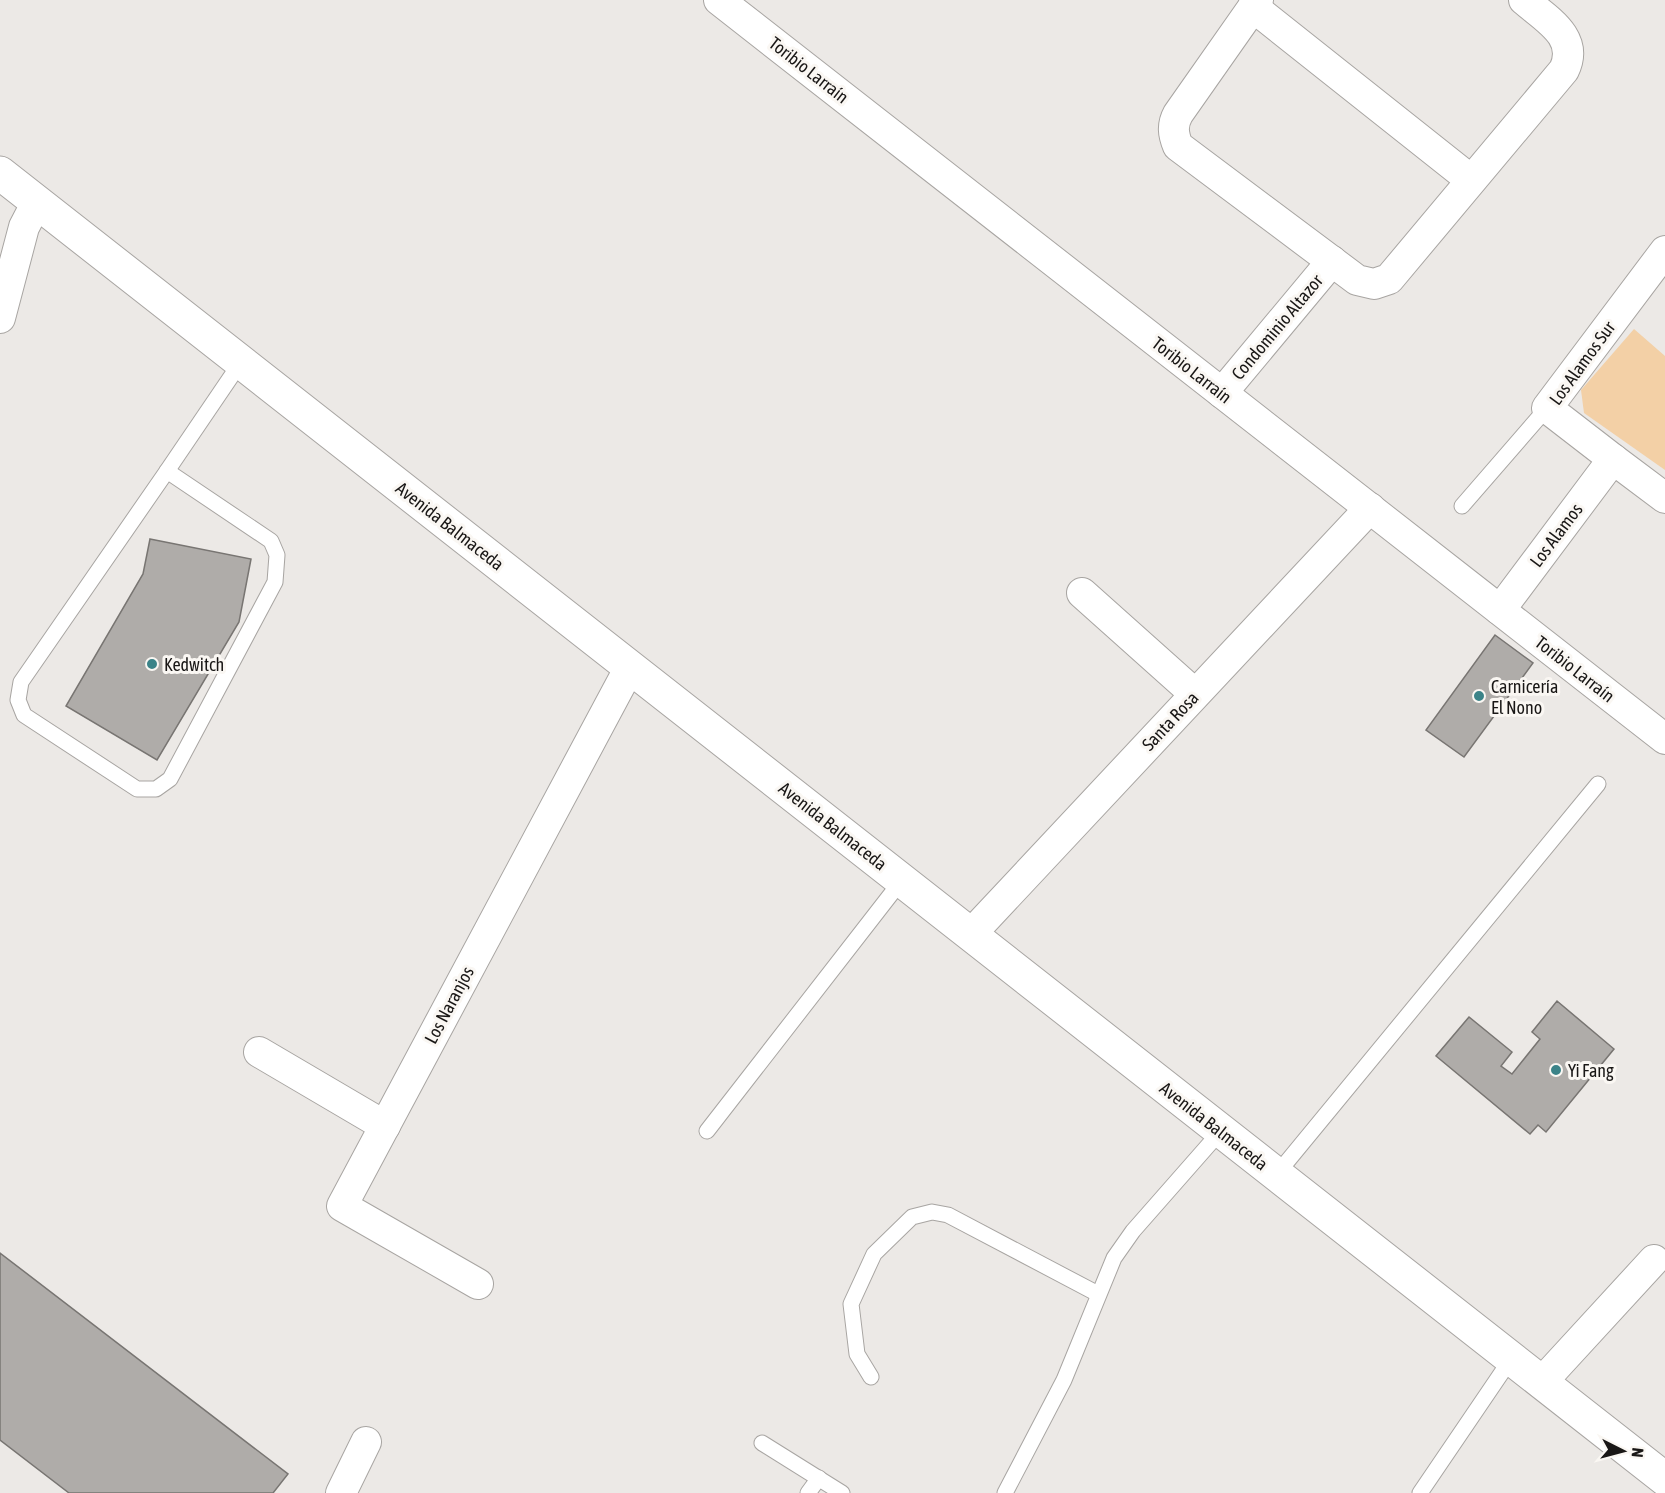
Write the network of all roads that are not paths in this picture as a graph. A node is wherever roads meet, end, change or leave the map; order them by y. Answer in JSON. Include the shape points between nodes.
{"nodes":[{"id":1,"x":719,"y":0,"type":"edge"},
{"id":2,"x":1524,"y":0,"type":"edge"},
{"id":3,"x":1256,"y":4,"type":"edge"},
{"id":4,"x":0,"y":173,"type":"edge"},
{"id":5,"x":1471,"y":180,"type":"junction"},
{"id":6,"x":37,"y":202,"type":"junction"},
{"id":7,"x":1665,"y":251,"type":"edge"},
{"id":8,"x":1332,"y":261,"type":"junction"},
{"id":9,"x":0,"y":318,"type":"edge"},
{"id":10,"x":241,"y":362,"type":"junction"},
{"id":11,"x":1222,"y":393,"type":"junction"},
{"id":12,"x":1547,"y":408,"type":"junction"},
{"id":13,"x":1612,"y":459,"type":"junction"},
{"id":14,"x":167,"y":471,"type":"junction"},
{"id":15,"x":1665,"y":498,"type":"edge"},
{"id":16,"x":1462,"y":506,"type":"dead end"},
{"id":17,"x":1370,"y":508,"type":"junction"},
{"id":18,"x":1082,"y":593,"type":"dead end"},
{"id":19,"x":1500,"y":610,"type":"junction"},
{"id":20,"x":630,"y":667,"type":"junction"},
{"id":21,"x":1195,"y":694,"type":"junction"},
{"id":22,"x":1665,"y":739,"type":"edge"},
{"id":23,"x":1598,"y":784,"type":"dead end"},
{"id":24,"x":902,"y":880,"type":"junction"},
{"id":25,"x":971,"y":934,"type":"junction"},
{"id":26,"x":259,"y":1052,"type":"dead end"},
{"id":27,"x":385,"y":1126,"type":"junction"},
{"id":28,"x":707,"y":1131,"type":"dead end"},
{"id":29,"x":1220,"y":1132,"type":"junction"},
{"id":30,"x":1276,"y":1175,"type":"junction"},
{"id":31,"x":1654,"y":1260,"type":"dead end"},
{"id":32,"x":478,"y":1284,"type":"dead end"},
{"id":33,"x":1098,"y":1294,"type":"junction"},
{"id":34,"x":1511,"y":1359,"type":"junction"},
{"id":35,"x":871,"y":1377,"type":"dead end"},
{"id":36,"x":1541,"y":1383,"type":"junction"},
{"id":37,"x":366,"y":1442,"type":"dead end"},
{"id":38,"x":762,"y":1443,"type":"dead end"},
{"id":39,"x":819,"y":1478,"type":"junction"},
{"id":40,"x":1665,"y":1479,"type":"edge"},
{"id":41,"x":341,"y":1493,"type":"edge"},
{"id":42,"x":808,"y":1493,"type":"edge"},
{"id":43,"x":842,"y":1493,"type":"edge"},
{"id":44,"x":1005,"y":1493,"type":"edge"},
{"id":45,"x":1420,"y":1493,"type":"edge"}],
"edges":[{"from":1,"to":11,"type":"street","name":"Toribio Larraín"},
{"from":2,"to":5,"type":"street","via":[[1564,36],[1568,61]]},
{"from":3,"to":5,"type":"street"},
{"from":3,"to":8,"type":"street","via":[[1178,114],[1174,138],[1178,146]]},
{"from":4,"to":6,"type":"main road","name":"Avenida Balmaceda"},
{"from":5,"to":8,"type":"street","via":[[1389,279],[1365,284]]},
{"from":6,"to":9,"type":"street","via":[[24,227]]},
{"from":6,"to":10,"type":"main road","name":"Avenida Balmaceda"},
{"from":7,"to":12,"type":"street","name":"Los Alamos Sur"},
{"from":8,"to":11,"type":"street","name":"Condominio Altazor"},
{"from":10,"to":14,"type":"lane"},
{"from":10,"to":20,"type":"main road","name":"Avenida Balmaceda"},
{"from":11,"to":17,"type":"street","name":"Toribio Larraín"},
{"from":12,"to":13,"type":"street","name":"Los Alamos Sur"},
{"from":12,"to":16,"type":"lane"},
{"from":13,"to":15,"type":"street","name":"Los Alamos Sur"},
{"from":13,"to":19,"type":"street","name":"Los Alamos"},
{"from":14,"to":14,"type":"lane","via":[[21,682],[18,700],[24,715],[137,789],[156,789],[170,779],[275,582],[277,555],[271,541]]},
{"from":17,"to":19,"type":"street","name":"Toribio Larraín"},
{"from":17,"to":21,"type":"street","name":"Santa Rosa"},
{"from":18,"to":21,"type":"street"},
{"from":19,"to":22,"type":"street","name":"Toribio Larraín"},
{"from":20,"to":24,"type":"main road","name":"Avenida Balmaceda"},
{"from":20,"to":27,"type":"street","name":"Los Naranjos"},
{"from":21,"to":25,"type":"street","name":"Santa Rosa"},
{"from":23,"to":30,"type":"lane"},
{"from":24,"to":25,"type":"main road","name":"Avenida Balmaceda"},
{"from":24,"to":28,"type":"lane"},
{"from":25,"to":29,"type":"main road","name":"Avenida Balmaceda"},
{"from":26,"to":27,"type":"street"},
{"from":27,"to":32,"type":"street","name":"Los Naranjos","via":[[342,1206]]},
{"from":29,"to":30,"type":"main road","name":"Avenida Balmaceda"},
{"from":29,"to":33,"type":"lane","via":[[1133,1231],[1114,1258]]},
{"from":30,"to":34,"type":"main road","name":"Avenida Balmaceda"},
{"from":31,"to":36,"type":"street"},
{"from":33,"to":35,"type":"lane","via":[[948,1215],[932,1212],[912,1217],[874,1254],[851,1304],[857,1354]]},
{"from":33,"to":44,"type":"lane","via":[[1064,1380]]},
{"from":34,"to":36,"type":"main road","name":"Avenida Balmaceda"},
{"from":34,"to":45,"type":"lane"},
{"from":36,"to":40,"type":"main road","name":"Avenida Balmaceda"},
{"from":37,"to":41,"type":"street"},
{"from":38,"to":39,"type":"lane"},
{"from":39,"to":42,"type":"lane"},
{"from":39,"to":43,"type":"lane"}]}
